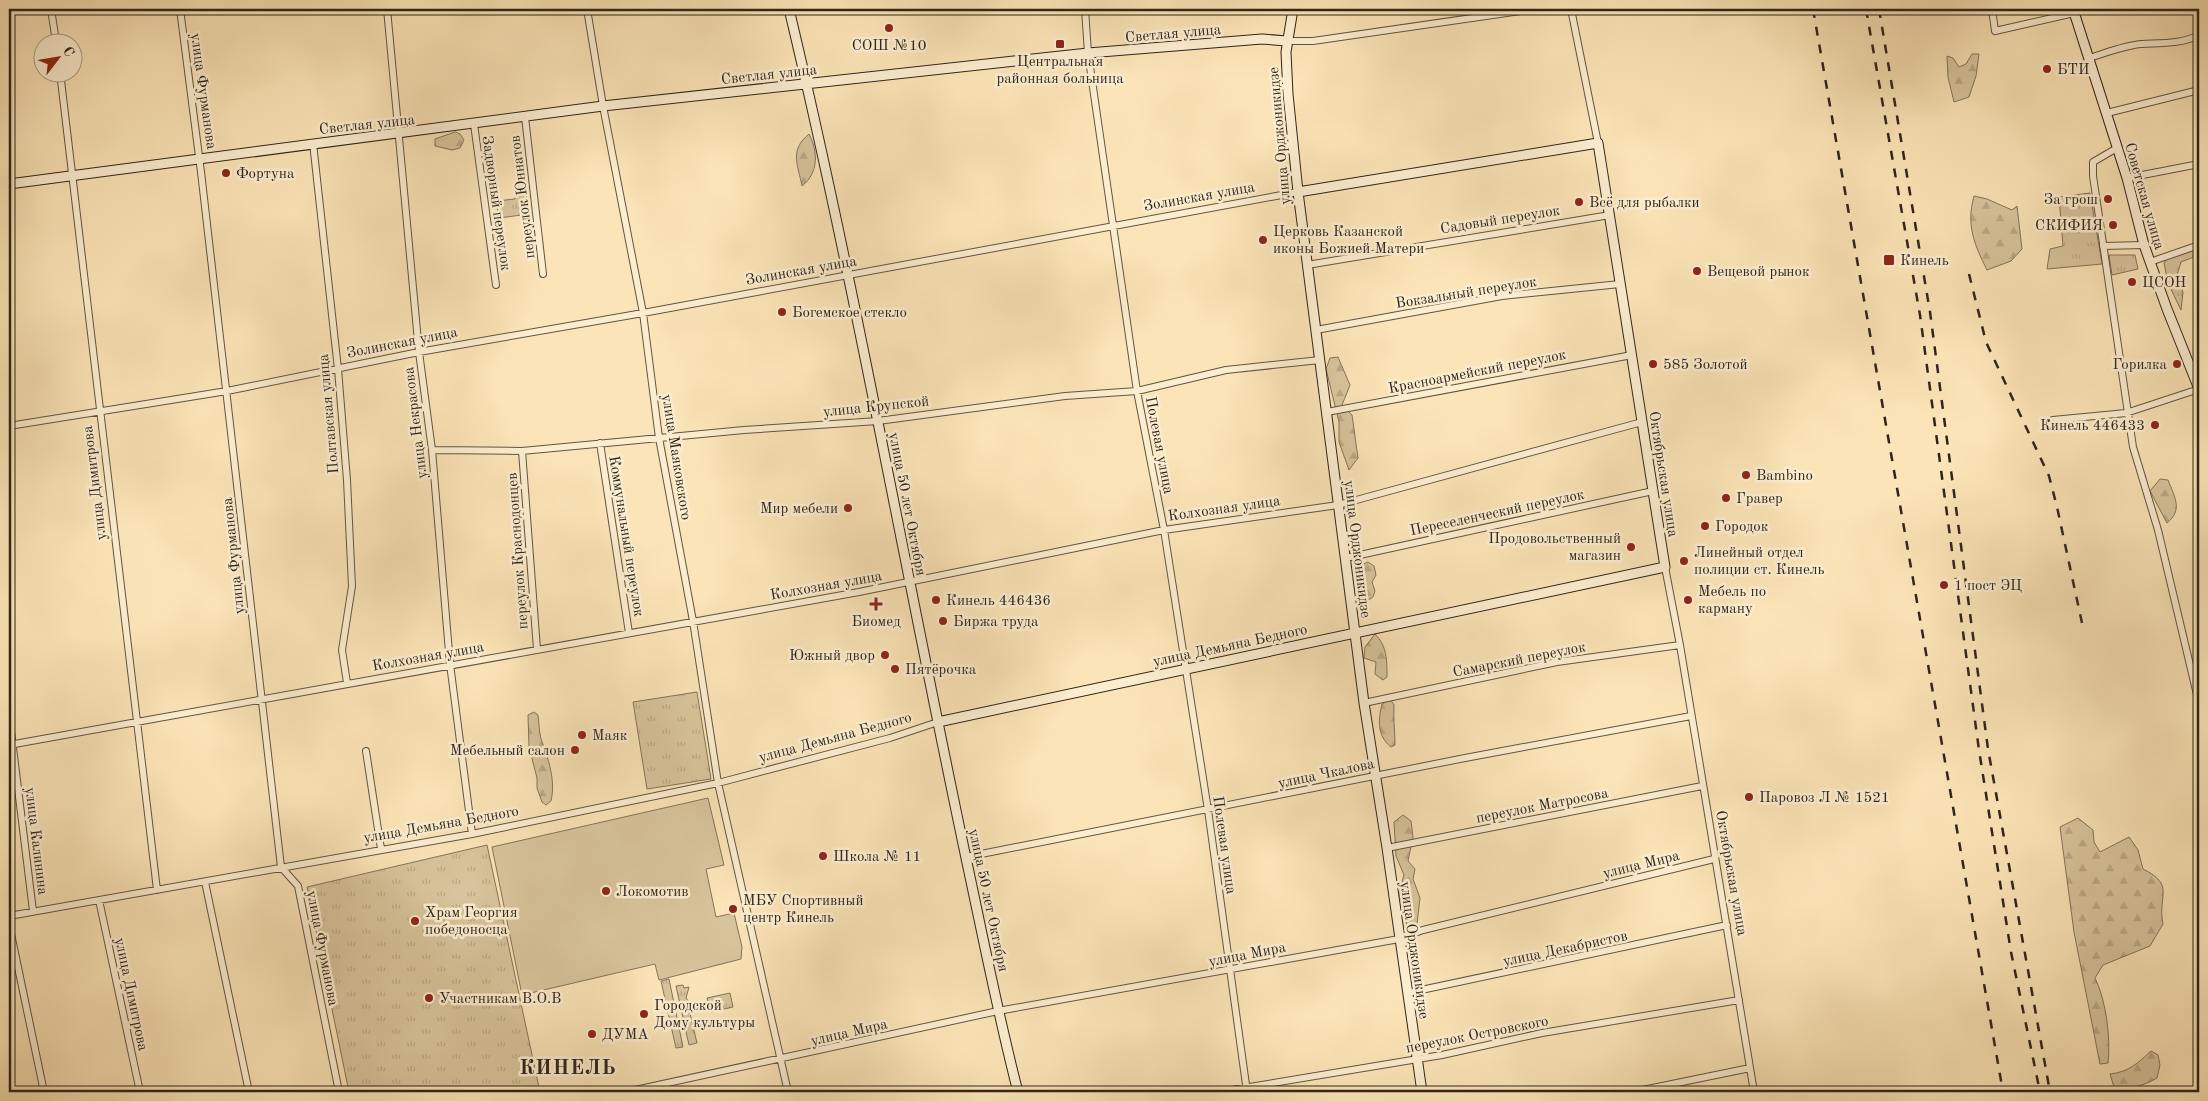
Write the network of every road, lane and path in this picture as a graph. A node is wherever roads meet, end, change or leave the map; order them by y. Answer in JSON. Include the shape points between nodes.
{"nodes":[{"id":1,"x":51,"y":9,"type":"edge"},
{"id":2,"x":180,"y":9,"type":"edge"},
{"id":3,"x":387,"y":9,"type":"edge"},
{"id":4,"x":587,"y":9,"type":"edge"},
{"id":5,"x":789,"y":9,"type":"edge"},
{"id":6,"x":1085,"y":9,"type":"edge"},
{"id":7,"x":1293,"y":9,"type":"edge"},
{"id":8,"x":1534,"y":9,"type":"edge"},
{"id":9,"x":1571,"y":9,"type":"edge"},
{"id":10,"x":1992,"y":9,"type":"edge"},
{"id":11,"x":2074,"y":11,"type":"edge"},
{"id":12,"x":54,"y":32,"type":"edge"},
{"id":13,"x":2199,"y":35,"type":"edge"},
{"id":14,"x":1287,"y":41,"type":"junction"},
{"id":15,"x":1088,"y":53,"type":"junction"},
{"id":16,"x":2089,"y":58,"type":"junction"},
{"id":17,"x":61,"y":82,"type":"edge"},
{"id":18,"x":808,"y":83,"type":"junction"},
{"id":19,"x":2199,"y":90,"type":"edge"},
{"id":20,"x":603,"y":106,"type":"junction"},
{"id":21,"x":2107,"y":113,"type":"junction"},
{"id":22,"x":525,"y":117,"type":"junction"},
{"id":23,"x":474,"y":124,"type":"junction"},
{"id":24,"x":399,"y":135,"type":"junction"},
{"id":25,"x":313,"y":143,"type":"junction"},
{"id":26,"x":1598,"y":143,"type":"junction"},
{"id":27,"x":2117,"y":148,"type":"junction"},
{"id":28,"x":200,"y":160,"type":"junction"},
{"id":29,"x":2199,"y":164,"type":"edge"},
{"id":30,"x":72,"y":176,"type":"junction"},
{"id":31,"x":2127,"y":178,"type":"junction"},
{"id":32,"x":9,"y":184,"type":"edge"},
{"id":33,"x":1298,"y":192,"type":"junction"},
{"id":34,"x":1610,"y":215,"type":"junction"},
{"id":35,"x":1113,"y":226,"type":"junction"},
{"id":36,"x":2144,"y":245,"type":"junction"},
{"id":37,"x":2199,"y":245,"type":"edge"},
{"id":38,"x":2103,"y":246,"type":"junction"},
{"id":39,"x":2150,"y":262,"type":"junction"},
{"id":40,"x":1306,"y":265,"type":"junction"},
{"id":41,"x":543,"y":274,"type":"dead end"},
{"id":42,"x":849,"y":275,"type":"junction"},
{"id":43,"x":1620,"y":284,"type":"junction"},
{"id":44,"x":496,"y":285,"type":"dead end"},
{"id":45,"x":643,"y":313,"type":"junction"},
{"id":46,"x":1316,"y":330,"type":"junction"},
{"id":47,"x":419,"y":352,"type":"junction"},
{"id":48,"x":1632,"y":355,"type":"junction"},
{"id":49,"x":1320,"y":360,"type":"junction"},
{"id":50,"x":338,"y":369,"type":"junction"},
{"id":51,"x":2199,"y":389,"type":"edge"},
{"id":52,"x":227,"y":391,"type":"junction"},
{"id":53,"x":1136,"y":391,"type":"junction"},
{"id":54,"x":98,"y":412,"type":"junction"},
{"id":55,"x":1327,"y":412,"type":"junction"},
{"id":56,"x":2126,"y":413,"type":"junction"},
{"id":57,"x":2053,"y":420,"type":"dead end"},
{"id":58,"x":878,"y":421,"type":"junction"},
{"id":59,"x":1642,"y":422,"type":"junction"},
{"id":60,"x":9,"y":426,"type":"edge"},
{"id":61,"x":659,"y":438,"type":"junction"},
{"id":62,"x":600,"y":443,"type":"junction"},
{"id":63,"x":432,"y":450,"type":"junction"},
{"id":64,"x":522,"y":451,"type":"junction"},
{"id":65,"x":1653,"y":491,"type":"junction"},
{"id":66,"x":1338,"y":504,"type":"junction"},
{"id":67,"x":1164,"y":530,"type":"junction"},
{"id":68,"x":1346,"y":558,"type":"junction"},
{"id":69,"x":1665,"y":567,"type":"junction"},
{"id":70,"x":909,"y":582,"type":"junction"},
{"id":71,"x":693,"y":621,"type":"junction"},
{"id":72,"x":630,"y":633,"type":"junction"},
{"id":73,"x":1355,"y":633,"type":"junction"},
{"id":74,"x":1680,"y":645,"type":"junction"},
{"id":75,"x":537,"y":649,"type":"junction"},
{"id":76,"x":450,"y":664,"type":"junction"},
{"id":77,"x":1184,"y":668,"type":"junction"},
{"id":78,"x":348,"y":683,"type":"junction"},
{"id":79,"x":262,"y":701,"type":"junction"},
{"id":80,"x":1364,"y":702,"type":"junction"},
{"id":81,"x":2199,"y":703,"type":"edge"},
{"id":82,"x":9,"y":715,"type":"edge"},
{"id":83,"x":1690,"y":716,"type":"junction"},
{"id":84,"x":136,"y":722,"type":"junction"},
{"id":85,"x":938,"y":722,"type":"junction"},
{"id":86,"x":10,"y":745,"type":"edge"},
{"id":87,"x":366,"y":751,"type":"dead end"},
{"id":88,"x":1376,"y":776,"type":"junction"},
{"id":89,"x":718,"y":783,"type":"junction"},
{"id":90,"x":1702,"y":786,"type":"junction"},
{"id":91,"x":1208,"y":810,"type":"junction"},
{"id":92,"x":472,"y":834,"type":"junction"},
{"id":93,"x":1387,"y":848,"type":"junction"},
{"id":94,"x":380,"y":849,"type":"junction"},
{"id":95,"x":966,"y":857,"type":"junction"},
{"id":96,"x":1714,"y":859,"type":"junction"},
{"id":97,"x":281,"y":867,"type":"junction"},
{"id":98,"x":205,"y":882,"type":"junction"},
{"id":99,"x":157,"y":890,"type":"junction"},
{"id":100,"x":99,"y":900,"type":"junction"},
{"id":101,"x":33,"y":911,"type":"junction"},
{"id":102,"x":9,"y":916,"type":"edge"},
{"id":103,"x":9,"y":924,"type":"edge"},
{"id":104,"x":1728,"y":925,"type":"junction"},
{"id":105,"x":1399,"y":939,"type":"junction"},
{"id":106,"x":1231,"y":970,"type":"junction"},
{"id":107,"x":1407,"y":993,"type":"junction"},
{"id":108,"x":1739,"y":1000,"type":"junction"},
{"id":109,"x":998,"y":1011,"type":"junction"},
{"id":110,"x":1417,"y":1059,"type":"junction"},
{"id":111,"x":781,"y":1060,"type":"junction"},
{"id":112,"x":1750,"y":1068,"type":"junction"},
{"id":113,"x":1247,"y":1090,"type":"edge"},
{"id":114,"x":44,"y":1092,"type":"edge"},
{"id":115,"x":140,"y":1092,"type":"edge"},
{"id":116,"x":248,"y":1092,"type":"edge"},
{"id":117,"x":339,"y":1092,"type":"edge"},
{"id":118,"x":626,"y":1092,"type":"edge"},
{"id":119,"x":788,"y":1092,"type":"edge"},
{"id":120,"x":1018,"y":1092,"type":"edge"},
{"id":121,"x":1219,"y":1092,"type":"edge"},
{"id":122,"x":1422,"y":1092,"type":"edge"},
{"id":123,"x":1633,"y":1092,"type":"edge"},
{"id":124,"x":1754,"y":1092,"type":"edge"}],
"edges":[{"from":1,"to":12,"type":"street"},
{"from":2,"to":28,"type":"street","name":"улица Фурманова"},
{"from":3,"to":24,"type":"street","name":"улица Некрасова"},
{"from":4,"to":20,"type":"street","name":"улица Маяковского"},
{"from":5,"to":18,"type":"main road","name":"улица 50 лет Октября"},
{"from":6,"to":15,"type":"street","name":"Полевая улица"},
{"from":7,"to":14,"type":"main road","name":"улица Орджоникидзе"},
{"from":8,"to":14,"type":"street","name":"Светлая улица","via":[[1313,42]]},
{"from":9,"to":26,"type":"street","name":"Октябрьская улица"},
{"from":10,"to":11,"type":"street","via":[[1995,31]]},
{"from":11,"to":16,"type":"main road","name":"Советская улица"},
{"from":13,"to":16,"type":"street","via":[[2158,45],[2141,44]]},
{"from":14,"to":15,"type":"main road","name":"Светлая улица","via":[[1262,39]]},
{"from":14,"to":33,"type":"main road","name":"улица Орджоникидзе","via":[[1288,94]]},
{"from":15,"to":18,"type":"main road","name":"Светлая улица"},
{"from":15,"to":35,"type":"street","name":"Полевая улица"},
{"from":16,"to":21,"type":"main road","name":"Советская улица"},
{"from":17,"to":30,"type":"street","name":"улица Димитрова"},
{"from":18,"to":20,"type":"main road","name":"Светлая улица"},
{"from":18,"to":42,"type":"main road","name":"улица 50 лет Октября"},
{"from":19,"to":21,"type":"street"},
{"from":20,"to":22,"type":"main road","name":"Светлая улица"},
{"from":20,"to":45,"type":"street","name":"улица Маяковского"},
{"from":21,"to":27,"type":"main road","name":"Советская улица"},
{"from":22,"to":23,"type":"main road","name":"Светлая улица"},
{"from":22,"to":41,"type":"street","name":"переулок Юннатов"},
{"from":23,"to":24,"type":"main road","name":"Светлая улица"},
{"from":23,"to":44,"type":"street","name":"Задворный переулок"},
{"from":24,"to":25,"type":"main road","name":"Светлая улица"},
{"from":24,"to":47,"type":"street","name":"улица Некрасова"},
{"from":25,"to":28,"type":"main road","name":"Светлая улица"},
{"from":25,"to":50,"type":"street","name":"Полтавская улица"},
{"from":26,"to":33,"type":"main road","name":"Золинская улица"},
{"from":26,"to":34,"type":"main road","name":"Октябрьская улица"},
{"from":27,"to":31,"type":"main road","name":"Советская улица"},
{"from":27,"to":38,"type":"street","via":[[2092,162]]},
{"from":28,"to":30,"type":"main road","name":"Светлая улица"},
{"from":28,"to":52,"type":"street","name":"улица Фурманова"},
{"from":29,"to":31,"type":"street"},
{"from":30,"to":32,"type":"main road","name":"Светлая улица"},
{"from":30,"to":54,"type":"street","name":"улица Димитрова"},
{"from":31,"to":36,"type":"main road","name":"Советская улица"},
{"from":33,"to":35,"type":"street","name":"Золинская улица"},
{"from":33,"to":40,"type":"main road","name":"улица Орджоникидзе"},
{"from":34,"to":40,"type":"street","name":"Садовый переулок"},
{"from":34,"to":43,"type":"main road","name":"Октябрьская улица"},
{"from":35,"to":42,"type":"street","name":"Золинская улица"},
{"from":35,"to":53,"type":"street","name":"Полевая улица"},
{"from":36,"to":38,"type":"street"},
{"from":36,"to":39,"type":"main road","name":"Советская улица"},
{"from":37,"to":39,"type":"street"},
{"from":38,"to":56,"type":"street"},
{"from":39,"to":51,"type":"main road","name":"Советская улица"},
{"from":40,"to":46,"type":"main road","name":"улица Орджоникидзе"},
{"from":42,"to":45,"type":"street","name":"Золинская улица"},
{"from":42,"to":58,"type":"main road","name":"улица 50 лет Октября"},
{"from":43,"to":46,"type":"street","name":"Вокзальный переулок","via":[[1502,296]]},
{"from":43,"to":48,"type":"main road","name":"Октябрьская улица"},
{"from":45,"to":47,"type":"street","name":"Золинская улица"},
{"from":45,"to":61,"type":"street","name":"улица Маяковского"},
{"from":46,"to":49,"type":"main road","name":"улица Орджоникидзе"},
{"from":47,"to":50,"type":"street","name":"Золинская улица"},
{"from":47,"to":63,"type":"street","name":"улица Некрасова"},
{"from":48,"to":55,"type":"street","name":"Красноармейский переулок"},
{"from":48,"to":59,"type":"main road","name":"Октябрьская улица"},
{"from":49,"to":53,"type":"street","name":"улица Крупской","via":[[1226,370]]},
{"from":49,"to":55,"type":"main road","name":"улица Орджоникидзе"},
{"from":50,"to":52,"type":"street","name":"Золинская улица"},
{"from":50,"to":78,"type":"street","name":"Полтавская улица","via":[[352,586],[342,650]]},
{"from":51,"to":56,"type":"street"},
{"from":52,"to":54,"type":"street","name":"Золинская улица"},
{"from":52,"to":79,"type":"street","name":"улица Фурманова"},
{"from":53,"to":58,"type":"street","name":"улица Крупской","via":[[1065,396]]},
{"from":53,"to":67,"type":"street","name":"Полевая улица"},
{"from":54,"to":60,"type":"street","name":"Золинская улица"},
{"from":54,"to":84,"type":"street","name":"улица Димитрова"},
{"from":55,"to":66,"type":"main road","name":"улица Орджоникидзе"},
{"from":56,"to":57,"type":"street"},
{"from":56,"to":81,"type":"street"},
{"from":58,"to":61,"type":"street","name":"улица Крупской"},
{"from":58,"to":70,"type":"main road","name":"улица 50 лет Октября"},
{"from":59,"to":65,"type":"main road","name":"Октябрьская улица"},
{"from":59,"to":66,"type":"street","name":"Колхозная улица"},
{"from":61,"to":62,"type":"street","name":"улица Крупской"},
{"from":61,"to":71,"type":"street","name":"улица Маяковского"},
{"from":62,"to":64,"type":"street","name":"улица Крупской"},
{"from":62,"to":72,"type":"street","name":"Коммунальный переулок"},
{"from":63,"to":64,"type":"street","name":"улица Крупской"},
{"from":63,"to":76,"type":"street","name":"улица Некрасова"},
{"from":64,"to":75,"type":"street","name":"переулок Краснодонцев"},
{"from":65,"to":68,"type":"street","name":"Переселенческий переулок"},
{"from":65,"to":69,"type":"main road","name":"Октябрьская улица"},
{"from":66,"to":67,"type":"street","name":"Колхозная улица"},
{"from":66,"to":68,"type":"main road","name":"улица Орджоникидзе"},
{"from":67,"to":70,"type":"street","name":"Колхозная улица"},
{"from":67,"to":77,"type":"street","name":"Полевая улица"},
{"from":68,"to":73,"type":"main road","name":"улица Орджоникидзе"},
{"from":69,"to":73,"type":"main road","name":"улица Демьяна Бедного"},
{"from":69,"to":74,"type":"street","name":"Октябрьская улица"},
{"from":70,"to":71,"type":"street","name":"Колхозная улица"},
{"from":70,"to":85,"type":"main road","name":"улица 50 лет Октября"},
{"from":71,"to":72,"type":"street","name":"Колхозная улица"},
{"from":71,"to":89,"type":"street","name":"улица Маяковского"},
{"from":72,"to":75,"type":"street","name":"Колхозная улица"},
{"from":73,"to":77,"type":"main road","name":"улица Демьяна Бедного"},
{"from":73,"to":80,"type":"main road","name":"улица Орджоникидзе"},
{"from":74,"to":80,"type":"street","name":"Самарский переулок","via":[[1557,662]]},
{"from":74,"to":83,"type":"street","name":"Октябрьская улица"},
{"from":75,"to":76,"type":"street","name":"Колхозная улица"},
{"from":76,"to":78,"type":"street","name":"Колхозная улица"},
{"from":76,"to":92,"type":"street","name":"улица Некрасова"},
{"from":77,"to":85,"type":"main road","name":"улица Демьяна Бедного"},
{"from":77,"to":91,"type":"street","name":"Полевая улица"},
{"from":78,"to":79,"type":"street","name":"Колхозная улица"},
{"from":79,"to":84,"type":"street","name":"Колхозная улица"},
{"from":79,"to":97,"type":"street","name":"улица Фурманова"},
{"from":80,"to":88,"type":"main road","name":"улица Орджоникидзе"},
{"from":82,"to":86,"type":"street","name":"улица Калинина"},
{"from":83,"to":88,"type":"street","name":"улица Чкалова"},
{"from":83,"to":90,"type":"street","name":"Октябрьская улица"},
{"from":84,"to":86,"type":"street","name":"Колхозная улица"},
{"from":84,"to":99,"type":"street","name":"улица Димитрова"},
{"from":85,"to":89,"type":"street","name":"улица Демьяна Бедного","via":[[890,738]]},
{"from":85,"to":95,"type":"main road","name":"улица 50 лет Октября"},
{"from":86,"to":101,"type":"street","name":"улица Калинина"},
{"from":87,"to":94,"type":"street"},
{"from":88,"to":91,"type":"street","name":"улица Чкалова"},
{"from":88,"to":93,"type":"main road","name":"улица Орджоникидзе"},
{"from":89,"to":92,"type":"street","name":"улица Демьяна Бедного"},
{"from":89,"to":111,"type":"street","name":"улица Маяковского"},
{"from":90,"to":93,"type":"street","name":"переулок Матросова"},
{"from":90,"to":96,"type":"street","name":"Октябрьская улица"},
{"from":91,"to":95,"type":"street","name":"улица Чкалова"},
{"from":91,"to":106,"type":"street","name":"Полевая улица"},
{"from":92,"to":94,"type":"street","name":"улица Демьяна Бедного"},
{"from":93,"to":105,"type":"main road","name":"улица Орджоникидзе"},
{"from":94,"to":97,"type":"street","name":"улица Демьяна Бедного"},
{"from":95,"to":109,"type":"main road","name":"улица 50 лет Октября"},
{"from":96,"to":104,"type":"street","name":"Октябрьская улица"},
{"from":96,"to":105,"type":"street","name":"улица Мира","via":[[1432,928]]},
{"from":97,"to":98,"type":"street","name":"улица Демьяна Бедного"},
{"from":97,"to":117,"type":"street","name":"улица Фурманова","via":[[298,886]]},
{"from":98,"to":99,"type":"street","name":"улица Демьяна Бедного"},
{"from":98,"to":116,"type":"street"},
{"from":99,"to":100,"type":"street","name":"улица Демьяна Бедного"},
{"from":100,"to":101,"type":"street","name":"улица Демьяна Бедного"},
{"from":100,"to":115,"type":"street","name":"улица Димитрова"},
{"from":101,"to":102,"type":"street","name":"улица Демьяна Бедного"},
{"from":103,"to":114,"type":"street"},
{"from":104,"to":107,"type":"street","name":"улица Декабристов"},
{"from":104,"to":108,"type":"street","name":"Октябрьская улица"},
{"from":105,"to":106,"type":"street","name":"улица Мира"},
{"from":105,"to":107,"type":"main road","name":"улица Орджоникидзе"},
{"from":106,"to":109,"type":"street","name":"улица Мира"},
{"from":106,"to":113,"type":"street","name":"Полевая улица"},
{"from":107,"to":110,"type":"main road","name":"улица Орджоникидзе"},
{"from":108,"to":110,"type":"street","name":"переулок Островского"},
{"from":108,"to":112,"type":"street","name":"Октябрьская улица"},
{"from":109,"to":111,"type":"street","name":"улица Мира"},
{"from":109,"to":120,"type":"main road","name":"улица 50 лет Октября"},
{"from":110,"to":113,"type":"street","name":"переулок Островского"},
{"from":110,"to":122,"type":"main road","name":"улица Орджоникидзе"},
{"from":111,"to":118,"type":"street","name":"улица Мира"},
{"from":111,"to":119,"type":"street"},
{"from":112,"to":123,"type":"street"},
{"from":112,"to":124,"type":"street","name":"Октябрьская улица"},
{"from":113,"to":121,"type":"street","name":"переулок Островского"}]}
